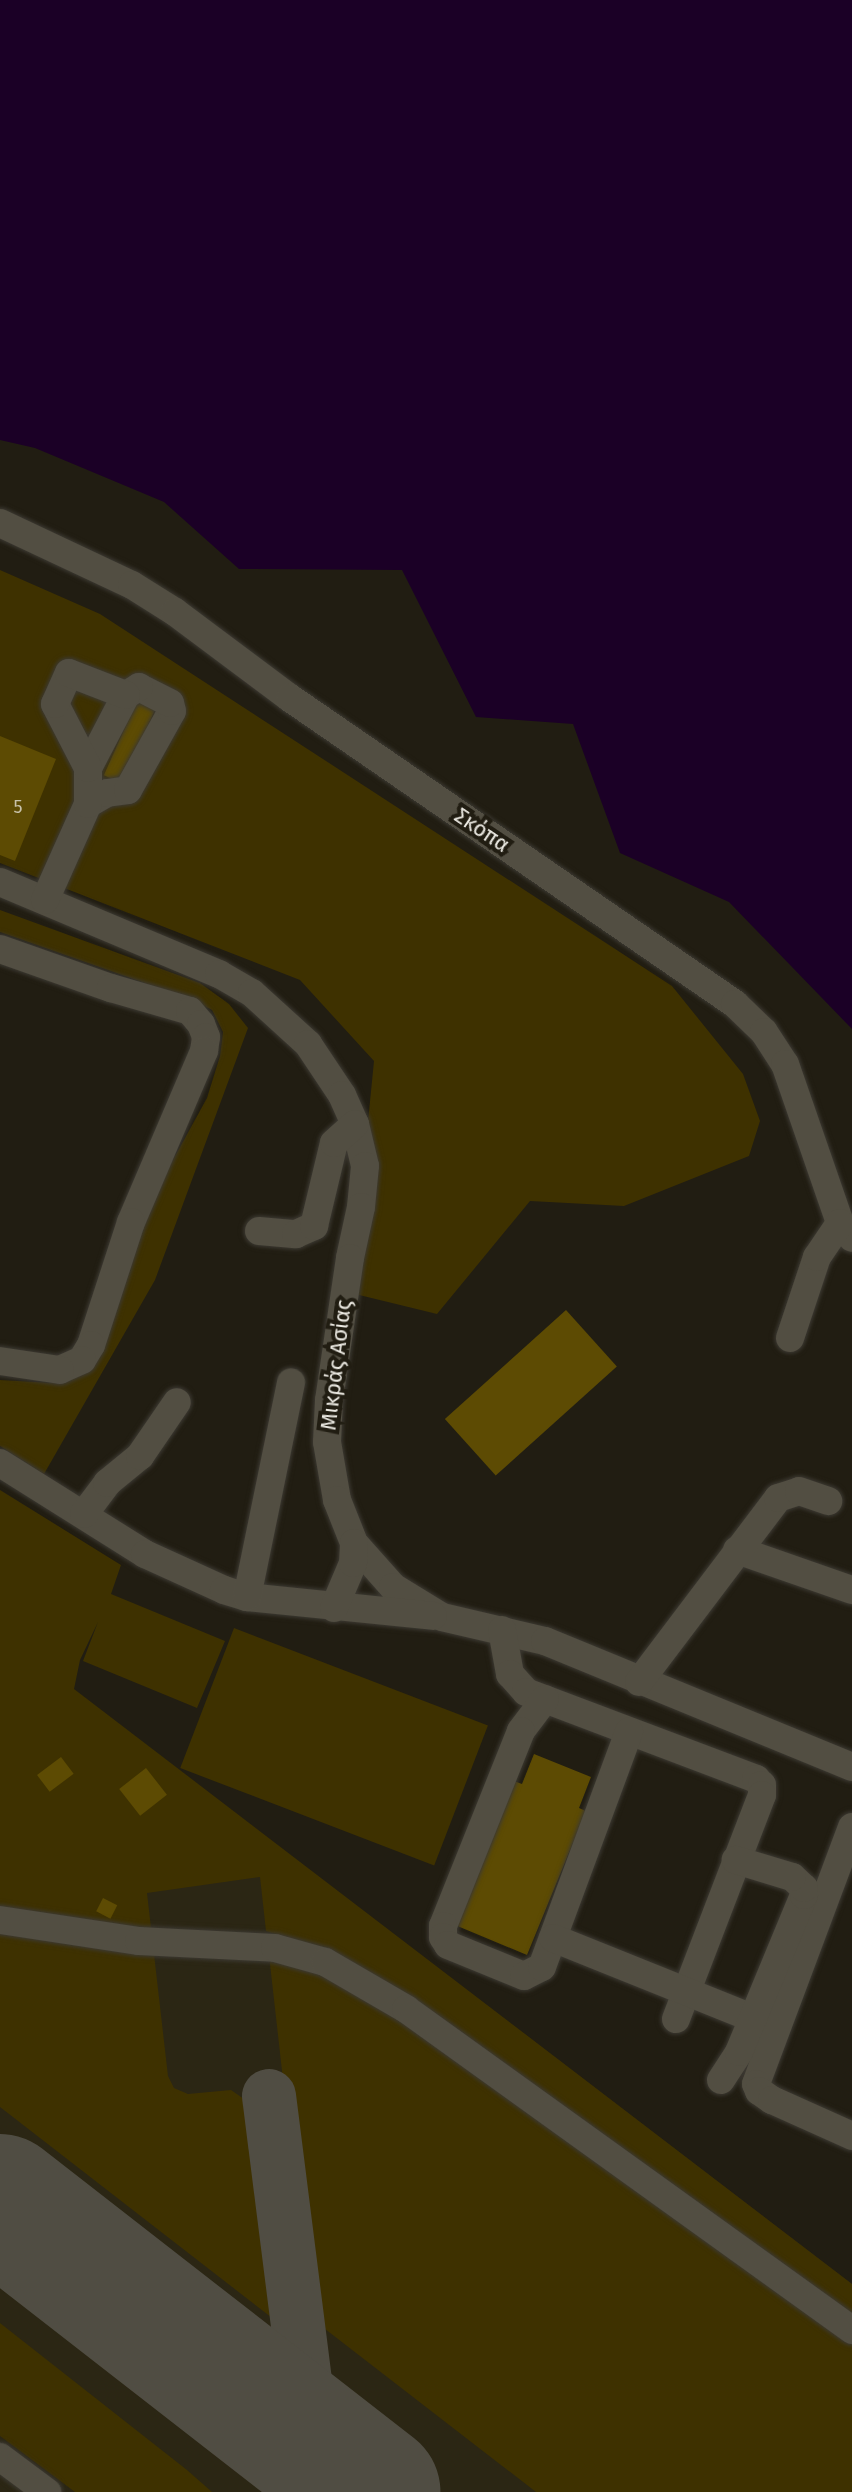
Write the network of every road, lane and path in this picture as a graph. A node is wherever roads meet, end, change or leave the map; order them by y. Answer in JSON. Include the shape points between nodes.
{"nodes":[{"id":1,"x":0,"y":523,"type":"edge"},
{"id":2,"x":126,"y":695,"type":"junction"},
{"id":3,"x":88,"y":768,"type":"junction"},
{"id":4,"x":88,"y":804,"type":"junction"},
{"id":5,"x":0,"y":882,"type":"edge"},
{"id":6,"x":45,"y":900,"type":"junction"},
{"id":7,"x":0,"y":949,"type":"edge"},
{"id":8,"x":355,"y":1124,"type":"junction"},
{"id":9,"x":259,"y":1231,"type":"dead end"},
{"id":10,"x":846,"y":1231,"type":"edge"},
{"id":11,"x":790,"y":1338,"type":"dead end"},
{"id":12,"x":0,"y":1361,"type":"edge"},
{"id":13,"x":291,"y":1382,"type":"dead end"},
{"id":14,"x":177,"y":1402,"type":"dead end"},
{"id":15,"x":0,"y":1463,"type":"edge"},
{"id":16,"x":828,"y":1501,"type":"dead end"},
{"id":17,"x":84,"y":1514,"type":"junction"},
{"id":18,"x":354,"y":1543,"type":"junction"},
{"id":19,"x":737,"y":1550,"type":"junction"},
{"id":20,"x":852,"y":1590,"type":"edge"},
{"id":21,"x":247,"y":1597,"type":"junction"},
{"id":22,"x":334,"y":1608,"type":"junction"},
{"id":23,"x":442,"y":1617,"type":"junction"},
{"id":24,"x":502,"y":1630,"type":"junction"},
{"id":25,"x":639,"y":1682,"type":"junction"},
{"id":26,"x":545,"y":1699,"type":"junction"},
{"id":27,"x":629,"y":1732,"type":"junction"},
{"id":28,"x":852,"y":1767,"type":"edge"},
{"id":29,"x":852,"y":1827,"type":"edge"},
{"id":30,"x":736,"y":1860,"type":"junction"},
{"id":31,"x":842,"y":1882,"type":"edge"},
{"id":32,"x":0,"y":1920,"type":"edge"},
{"id":33,"x":553,"y":1938,"type":"junction"},
{"id":34,"x":685,"y":1989,"type":"junction"},
{"id":35,"x":752,"y":2018,"type":"junction"},
{"id":36,"x":676,"y":2019,"type":"dead end"},
{"id":37,"x":721,"y":2080,"type":"dead end"},
{"id":38,"x":852,"y":2136,"type":"edge"},
{"id":39,"x":852,"y":2330,"type":"edge"},
{"id":40,"x":0,"y":2457,"type":"edge"},
{"id":41,"x":47,"y":2492,"type":"edge"}],
"edges":[{"from":1,"to":10,"type":"street","name":"Σκόπα","via":[[120,579],[175,612],[290,698],[735,1004],[764,1032],[785,1064]]},
{"from":2,"to":3,"type":"street"},
{"from":2,"to":3,"type":"street","via":[[69,673],[55,704]]},
{"from":2,"to":4,"type":"street","via":[[139,687],[158,694],[172,711],[128,790],[107,793]]},
{"from":3,"to":4,"type":"street"},
{"from":4,"to":6,"type":"street"},
{"from":5,"to":6,"type":"street","name":"Μικράς Ασίας"},
{"from":6,"to":8,"type":"street","name":"Μικράς Ασίας","via":[[252,993],[308,1044]]},
{"from":7,"to":12,"type":"street","via":[[190,1011],[206,1037],[82,1360],[60,1370]]},
{"from":8,"to":9,"type":"street","via":[[334,1143],[314,1226],[296,1234]]},
{"from":8,"to":18,"type":"street","name":"Μικράς Ασίας","via":[[365,1166],[363,1189],[327,1442],[337,1500]]},
{"from":10,"to":11,"type":"street","via":[[817,1257]]},
{"from":13,"to":21,"type":"street"},
{"from":14,"to":17,"type":"street","via":[[140,1456],[107,1483]]},
{"from":15,"to":17,"type":"street"},
{"from":16,"to":19,"type":"street","via":[[786,1492]]},
{"from":17,"to":21,"type":"street","via":[[145,1554]]},
{"from":18,"to":22,"type":"street","via":[[353,1563]]},
{"from":18,"to":23,"type":"street","name":"Μικράς Ασίας","via":[[393,1587]]},
{"from":19,"to":20,"type":"street"},
{"from":19,"to":25,"type":"street"},
{"from":21,"to":22,"type":"street"},
{"from":22,"to":23,"type":"street"},
{"from":23,"to":24,"type":"street","name":"Μικράς Ασίας"},
{"from":24,"to":25,"type":"street","name":"Μικράς Ασίας","via":[[545,1641]]},
{"from":24,"to":26,"type":"street","via":[[510,1674],[526,1692]]},
{"from":25,"to":28,"type":"street","name":"Μικράς Ασίας"},
{"from":26,"to":27,"type":"street"},
{"from":26,"to":33,"type":"street","via":[[521,1731],[443,1937],[448,1945],[524,1976],[542,1967]]},
{"from":27,"to":30,"type":"street","via":[[762,1785]]},
{"from":27,"to":33,"type":"street"},
{"from":29,"to":31,"type":"street"},
{"from":30,"to":34,"type":"street"},
{"from":30,"to":35,"type":"street","via":[[792,1877],[804,1888]]},
{"from":31,"to":38,"type":"street","via":[[756,2084],[772,2100]]},
{"from":32,"to":39,"type":"street","via":[[139,1941],[275,1948],[325,1962],[406,2009]]},
{"from":33,"to":34,"type":"street"},
{"from":34,"to":35,"type":"street"},
{"from":34,"to":36,"type":"street"},
{"from":35,"to":37,"type":"street"},
{"from":40,"to":41,"type":"street"}]}
